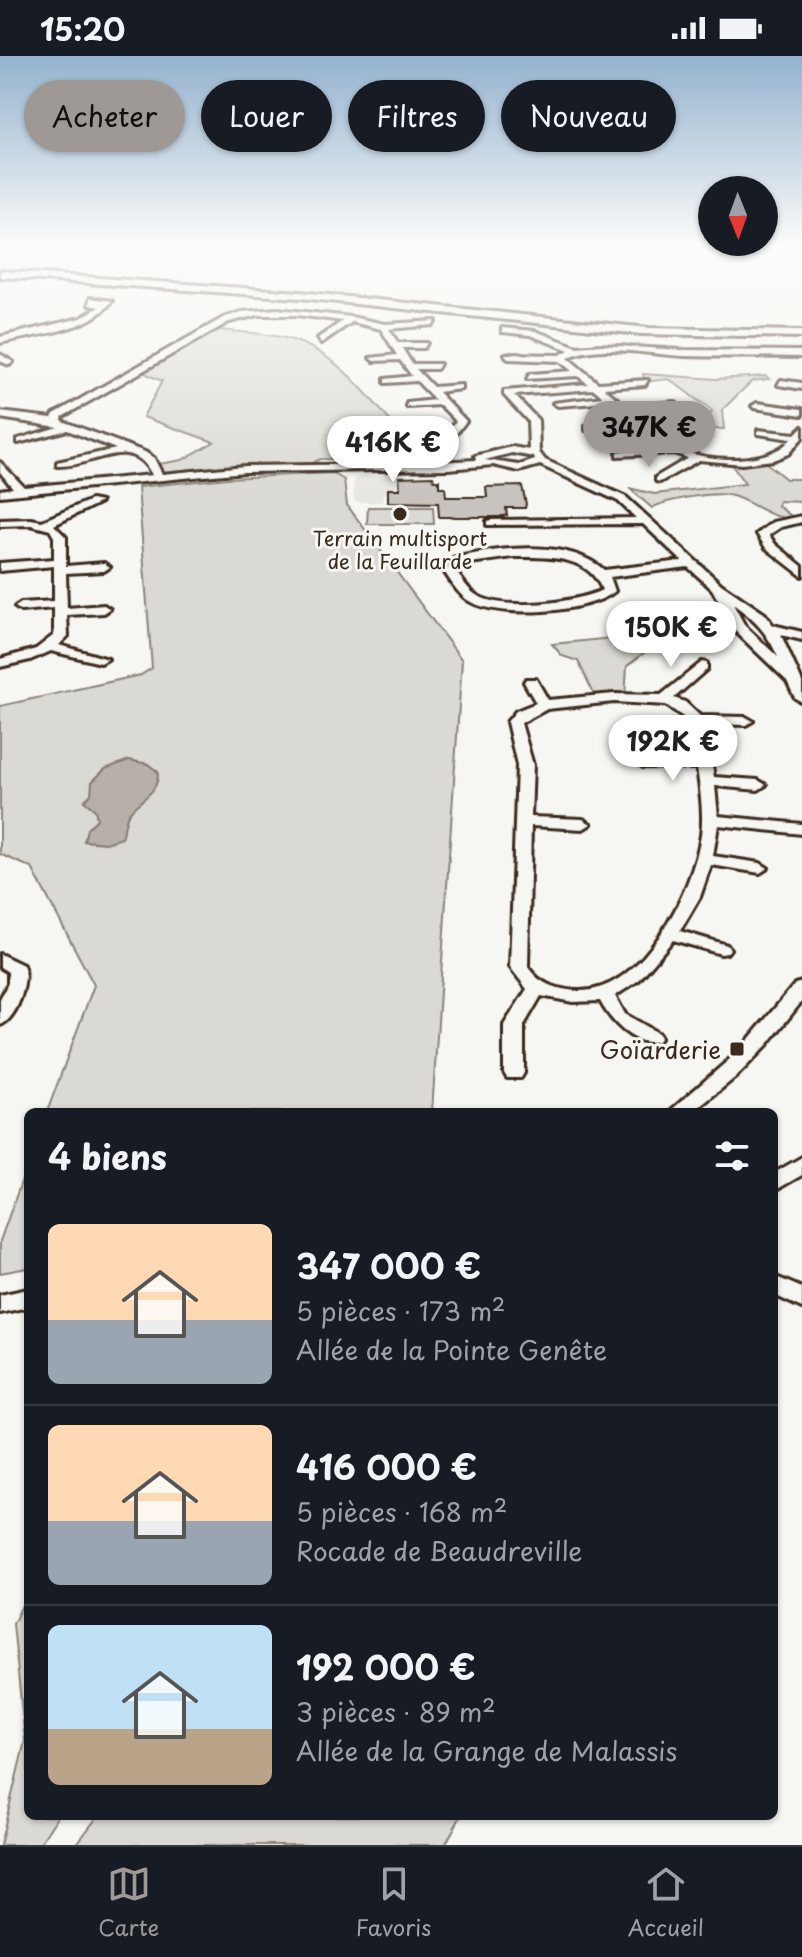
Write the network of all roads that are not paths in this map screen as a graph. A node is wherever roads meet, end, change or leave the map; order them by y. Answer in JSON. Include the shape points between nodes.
{"nodes":[{"id":1,"x":55,"y":327,"type":"edge"},
{"id":2,"x":213,"y":327,"type":"edge"},
{"id":3,"x":339,"y":327,"type":"edge"},
{"id":4,"x":384,"y":327,"type":"edge"},
{"id":5,"x":520,"y":327,"type":"edge"},
{"id":6,"x":613,"y":327,"type":"edge"},
{"id":7,"x":45,"y":330,"type":"junction"},
{"id":8,"x":802,"y":334,"type":"edge"},
{"id":9,"x":63,"y":339,"type":"dead end"},
{"id":10,"x":0,"y":340,"type":"edge"},
{"id":11,"x":321,"y":340,"type":"dead end"},
{"id":12,"x":424,"y":345,"type":"dead end"},
{"id":13,"x":394,"y":346,"type":"junction"},
{"id":14,"x":576,"y":350,"type":"junction"},
{"id":15,"x":676,"y":350,"type":"junction"},
{"id":16,"x":802,"y":354,"type":"edge"},
{"id":17,"x":508,"y":356,"type":"dead end"},
{"id":18,"x":401,"y":357,"type":"junction"},
{"id":19,"x":374,"y":358,"type":"dead end"},
{"id":20,"x":562,"y":358,"type":"junction"},
{"id":21,"x":437,"y":366,"type":"dead end"},
{"id":22,"x":409,"y":367,"type":"junction"},
{"id":23,"x":679,"y":367,"type":"dead end"},
{"id":24,"x":579,"y":373,"type":"junction"},
{"id":25,"x":530,"y":377,"type":"dead end"},
{"id":26,"x":418,"y":378,"type":"junction"},
{"id":27,"x":388,"y":381,"type":"dead end"},
{"id":28,"x":645,"y":382,"type":"dead end"},
{"id":29,"x":781,"y":383,"type":"dead end"},
{"id":30,"x":594,"y":386,"type":"junction"},
{"id":31,"x":802,"y":386,"type":"edge"},
{"id":32,"x":458,"y":387,"type":"dead end"},
{"id":33,"x":429,"y":390,"type":"junction"},
{"id":34,"x":610,"y":399,"type":"junction"},
{"id":35,"x":441,"y":402,"type":"junction"},
{"id":36,"x":558,"y":403,"type":"dead end"},
{"id":37,"x":672,"y":404,"type":"dead end"},
{"id":38,"x":410,"y":405,"type":"dead end"},
{"id":39,"x":757,"y":406,"type":"dead end"},
{"id":40,"x":623,"y":409,"type":"junction"},
{"id":41,"x":802,"y":412,"type":"edge"},
{"id":42,"x":0,"y":415,"type":"edge"},
{"id":43,"x":641,"y":423,"type":"junction"},
{"id":44,"x":62,"y":425,"type":"junction"},
{"id":45,"x":590,"y":428,"type":"dead end"},
{"id":46,"x":532,"y":431,"type":"junction"},
{"id":47,"x":682,"y":431,"type":"dead end"},
{"id":48,"x":762,"y":432,"type":"dead end"},
{"id":49,"x":801,"y":432,"type":"edge"},
{"id":50,"x":654,"y":434,"type":"junction"},
{"id":51,"x":443,"y":436,"type":"junction"},
{"id":52,"x":22,"y":441,"type":"dead end"},
{"id":53,"x":465,"y":443,"type":"dead end"},
{"id":54,"x":128,"y":449,"type":"junction"},
{"id":55,"x":674,"y":450,"type":"junction"},
{"id":56,"x":504,"y":451,"type":"junction"},
{"id":57,"x":783,"y":453,"type":"junction"},
{"id":58,"x":621,"y":454,"type":"dead end"},
{"id":59,"x":537,"y":458,"type":"junction"},
{"id":60,"x":695,"y":458,"type":"junction"},
{"id":61,"x":802,"y":458,"type":"edge"},
{"id":62,"x":492,"y":460,"type":"junction"},
{"id":63,"x":61,"y":464,"type":"dead end"},
{"id":64,"x":0,"y":465,"type":"edge"},
{"id":65,"x":390,"y":467,"type":"junction"},
{"id":66,"x":527,"y":468,"type":"junction"},
{"id":67,"x":158,"y":476,"type":"junction"},
{"id":68,"x":660,"y":479,"type":"dead end"},
{"id":69,"x":594,"y":485,"type":"junction"},
{"id":70,"x":20,"y":490,"type":"junction"},
{"id":71,"x":0,"y":493,"type":"edge"},
{"id":72,"x":95,"y":502,"type":"dead end"},
{"id":73,"x":802,"y":519,"type":"edge"},
{"id":74,"x":647,"y":521,"type":"junction"},
{"id":75,"x":0,"y":523,"type":"edge"},
{"id":76,"x":491,"y":523,"type":"dead end"},
{"id":77,"x":44,"y":525,"type":"junction"},
{"id":78,"x":691,"y":563,"type":"junction"},
{"id":79,"x":61,"y":566,"type":"junction"},
{"id":80,"x":0,"y":567,"type":"edge"},
{"id":81,"x":104,"y":567,"type":"dead end"},
{"id":82,"x":802,"y":572,"type":"edge"},
{"id":83,"x":602,"y":574,"type":"junction"},
{"id":84,"x":717,"y":587,"type":"junction"},
{"id":85,"x":21,"y":607,"type":"dead end"},
{"id":86,"x":61,"y":608,"type":"junction"},
{"id":87,"x":104,"y":609,"type":"dead end"},
{"id":88,"x":740,"y":628,"type":"junction"},
{"id":89,"x":771,"y":629,"type":"junction"},
{"id":90,"x":802,"y":636,"type":"edge"},
{"id":91,"x":779,"y":643,"type":"junction"},
{"id":92,"x":51,"y":647,"type":"junction"},
{"id":93,"x":101,"y":659,"type":"dead end"},
{"id":94,"x":0,"y":663,"type":"edge"},
{"id":95,"x":702,"y":666,"type":"dead end"},
{"id":96,"x":792,"y":678,"type":"junction"},
{"id":97,"x":531,"y":682,"type":"dead end"},
{"id":98,"x":802,"y":698,"type":"edge"},
{"id":99,"x":665,"y":699,"type":"junction"},
{"id":100,"x":544,"y":705,"type":"junction"},
{"id":101,"x":696,"y":720,"type":"junction"},
{"id":102,"x":746,"y":721,"type":"dead end"},
{"id":103,"x":643,"y":762,"type":"dead end"},
{"id":104,"x":704,"y":773,"type":"junction"},
{"id":105,"x":758,"y":785,"type":"dead end"},
{"id":106,"x":711,"y":820,"type":"junction"},
{"id":107,"x":524,"y":821,"type":"junction"},
{"id":108,"x":583,"y":824,"type":"dead end"},
{"id":109,"x":802,"y":829,"type":"edge"},
{"id":110,"x":702,"y":859,"type":"junction"},
{"id":111,"x":760,"y":868,"type":"dead end"},
{"id":112,"x":671,"y":934,"type":"junction"},
{"id":113,"x":721,"y":949,"type":"dead end"},
{"id":114,"x":0,"y":960,"type":"edge"},
{"id":115,"x":537,"y":988,"type":"junction"},
{"id":116,"x":802,"y":988,"type":"edge"},
{"id":117,"x":605,"y":994,"type":"junction"},
{"id":118,"x":0,"y":1019,"type":"edge"},
{"id":119,"x":651,"y":1037,"type":"dead end"},
{"id":120,"x":514,"y":1073,"type":"dead end"},
{"id":121,"x":684,"y":1108,"type":"edge"},
{"id":122,"x":802,"y":1165,"type":"edge"},
{"id":123,"x":778,"y":1180,"type":"edge"},
{"id":124,"x":778,"y":1287,"type":"edge"},
{"id":125,"x":24,"y":1299,"type":"edge"},
{"id":126,"x":802,"y":1299,"type":"edge"},
{"id":127,"x":0,"y":1304,"type":"edge"}],
"edges":[{"from":1,"to":7,"type":"street"},
{"from":2,"to":44,"type":"street","via":[[63,412],[57,416]]},
{"from":3,"to":11,"type":"street"},
{"from":4,"to":13,"type":"street"},
{"from":5,"to":14,"type":"street"},
{"from":6,"to":8,"type":"main road"},
{"from":7,"to":9,"type":"street"},
{"from":7,"to":10,"type":"street"},
{"from":12,"to":13,"type":"street"},
{"from":13,"to":18,"type":"street"},
{"from":14,"to":15,"type":"street"},
{"from":14,"to":20,"type":"street"},
{"from":15,"to":16,"type":"street"},
{"from":15,"to":23,"type":"street"},
{"from":17,"to":20,"type":"street"},
{"from":18,"to":19,"type":"street"},
{"from":18,"to":22,"type":"street"},
{"from":20,"to":24,"type":"street"},
{"from":21,"to":22,"type":"street"},
{"from":22,"to":26,"type":"street"},
{"from":24,"to":25,"type":"street"},
{"from":24,"to":30,"type":"street"},
{"from":26,"to":27,"type":"street"},
{"from":26,"to":33,"type":"street"},
{"from":28,"to":30,"type":"street"},
{"from":29,"to":31,"type":"street"},
{"from":30,"to":34,"type":"street"},
{"from":30,"to":46,"type":"street","via":[[507,393],[533,420]]},
{"from":32,"to":33,"type":"street"},
{"from":33,"to":35,"type":"street"},
{"from":34,"to":36,"type":"street"},
{"from":34,"to":40,"type":"street"},
{"from":35,"to":38,"type":"street"},
{"from":35,"to":51,"type":"street","via":[[459,413],[461,421]]},
{"from":37,"to":40,"type":"street"},
{"from":39,"to":41,"type":"street"},
{"from":40,"to":43,"type":"street"},
{"from":42,"to":44,"type":"street"},
{"from":43,"to":45,"type":"street"},
{"from":43,"to":50,"type":"street"},
{"from":44,"to":52,"type":"street"},
{"from":44,"to":54,"type":"street"},
{"from":46,"to":56,"type":"street"},
{"from":46,"to":59,"type":"street"},
{"from":47,"to":50,"type":"street"},
{"from":48,"to":49,"type":"street"},
{"from":49,"to":57,"type":"street"},
{"from":50,"to":55,"type":"street"},
{"from":51,"to":53,"type":"street"},
{"from":51,"to":65,"type":"street","via":[[388,452]]},
{"from":54,"to":63,"type":"street"},
{"from":54,"to":67,"type":"street","via":[[150,460]]},
{"from":55,"to":58,"type":"street"},
{"from":55,"to":60,"type":"street"},
{"from":56,"to":59,"type":"street"},
{"from":56,"to":62,"type":"street"},
{"from":57,"to":60,"type":"street","via":[[729,461]]},
{"from":57,"to":61,"type":"street"},
{"from":59,"to":66,"type":"street"},
{"from":59,"to":69,"type":"street"},
{"from":60,"to":68,"type":"street"},
{"from":62,"to":65,"type":"street"},
{"from":62,"to":66,"type":"street"},
{"from":64,"to":70,"type":"street"},
{"from":65,"to":67,"type":"street"},
{"from":66,"to":69,"type":"street"},
{"from":67,"to":70,"type":"street"},
{"from":69,"to":74,"type":"street","via":[[622,499]]},
{"from":70,"to":71,"type":"street"},
{"from":72,"to":77,"type":"street"},
{"from":73,"to":82,"type":"street","via":[[777,524],[763,534]]},
{"from":74,"to":76,"type":"street"},
{"from":74,"to":78,"type":"street"},
{"from":75,"to":77,"type":"street"},
{"from":77,"to":79,"type":"street","via":[[60,537]]},
{"from":78,"to":83,"type":"street"},
{"from":78,"to":84,"type":"street"},
{"from":79,"to":80,"type":"street"},
{"from":79,"to":81,"type":"street"},
{"from":79,"to":86,"type":"street"},
{"from":83,"to":83,"type":"street","via":[[609,591],[600,597],[507,607],[475,600],[451,573],[458,561],[479,556],[557,555],[579,558]]},
{"from":84,"to":88,"type":"street"},
{"from":84,"to":89,"type":"street"},
{"from":85,"to":86,"type":"street"},
{"from":86,"to":87,"type":"street"},
{"from":86,"to":92,"type":"street","via":[[61,636]]},
{"from":88,"to":89,"type":"street"},
{"from":88,"to":96,"type":"street"},
{"from":89,"to":90,"type":"street"},
{"from":89,"to":91,"type":"street"},
{"from":90,"to":91,"type":"street"},
{"from":91,"to":96,"type":"street"},
{"from":92,"to":93,"type":"street"},
{"from":92,"to":94,"type":"street"},
{"from":95,"to":99,"type":"street"},
{"from":96,"to":98,"type":"street"},
{"from":97,"to":100,"type":"street"},
{"from":99,"to":100,"type":"street"},
{"from":99,"to":101,"type":"street"},
{"from":100,"to":107,"type":"street","via":[[514,722],[525,765]]},
{"from":101,"to":102,"type":"street"},
{"from":101,"to":104,"type":"street"},
{"from":103,"to":104,"type":"street"},
{"from":104,"to":105,"type":"street"},
{"from":104,"to":106,"type":"street"},
{"from":106,"to":109,"type":"street"},
{"from":106,"to":110,"type":"street"},
{"from":107,"to":108,"type":"street"},
{"from":107,"to":115,"type":"street","via":[[517,951],[519,967]]},
{"from":110,"to":111,"type":"street"},
{"from":110,"to":112,"type":"street","via":[[687,906]]},
{"from":112,"to":113,"type":"street"},
{"from":112,"to":117,"type":"street"},
{"from":114,"to":118,"type":"street","via":[[17,969],[17,983]]},
{"from":115,"to":117,"type":"street","via":[[573,996]]},
{"from":115,"to":120,"type":"street","via":[[514,1025]]},
{"from":116,"to":121,"type":"street","via":[[778,1023]]},
{"from":117,"to":119,"type":"street","via":[[618,1018]]},
{"from":122,"to":123,"type":"street"},
{"from":124,"to":126,"type":"street"},
{"from":125,"to":127,"type":"street"}]}
